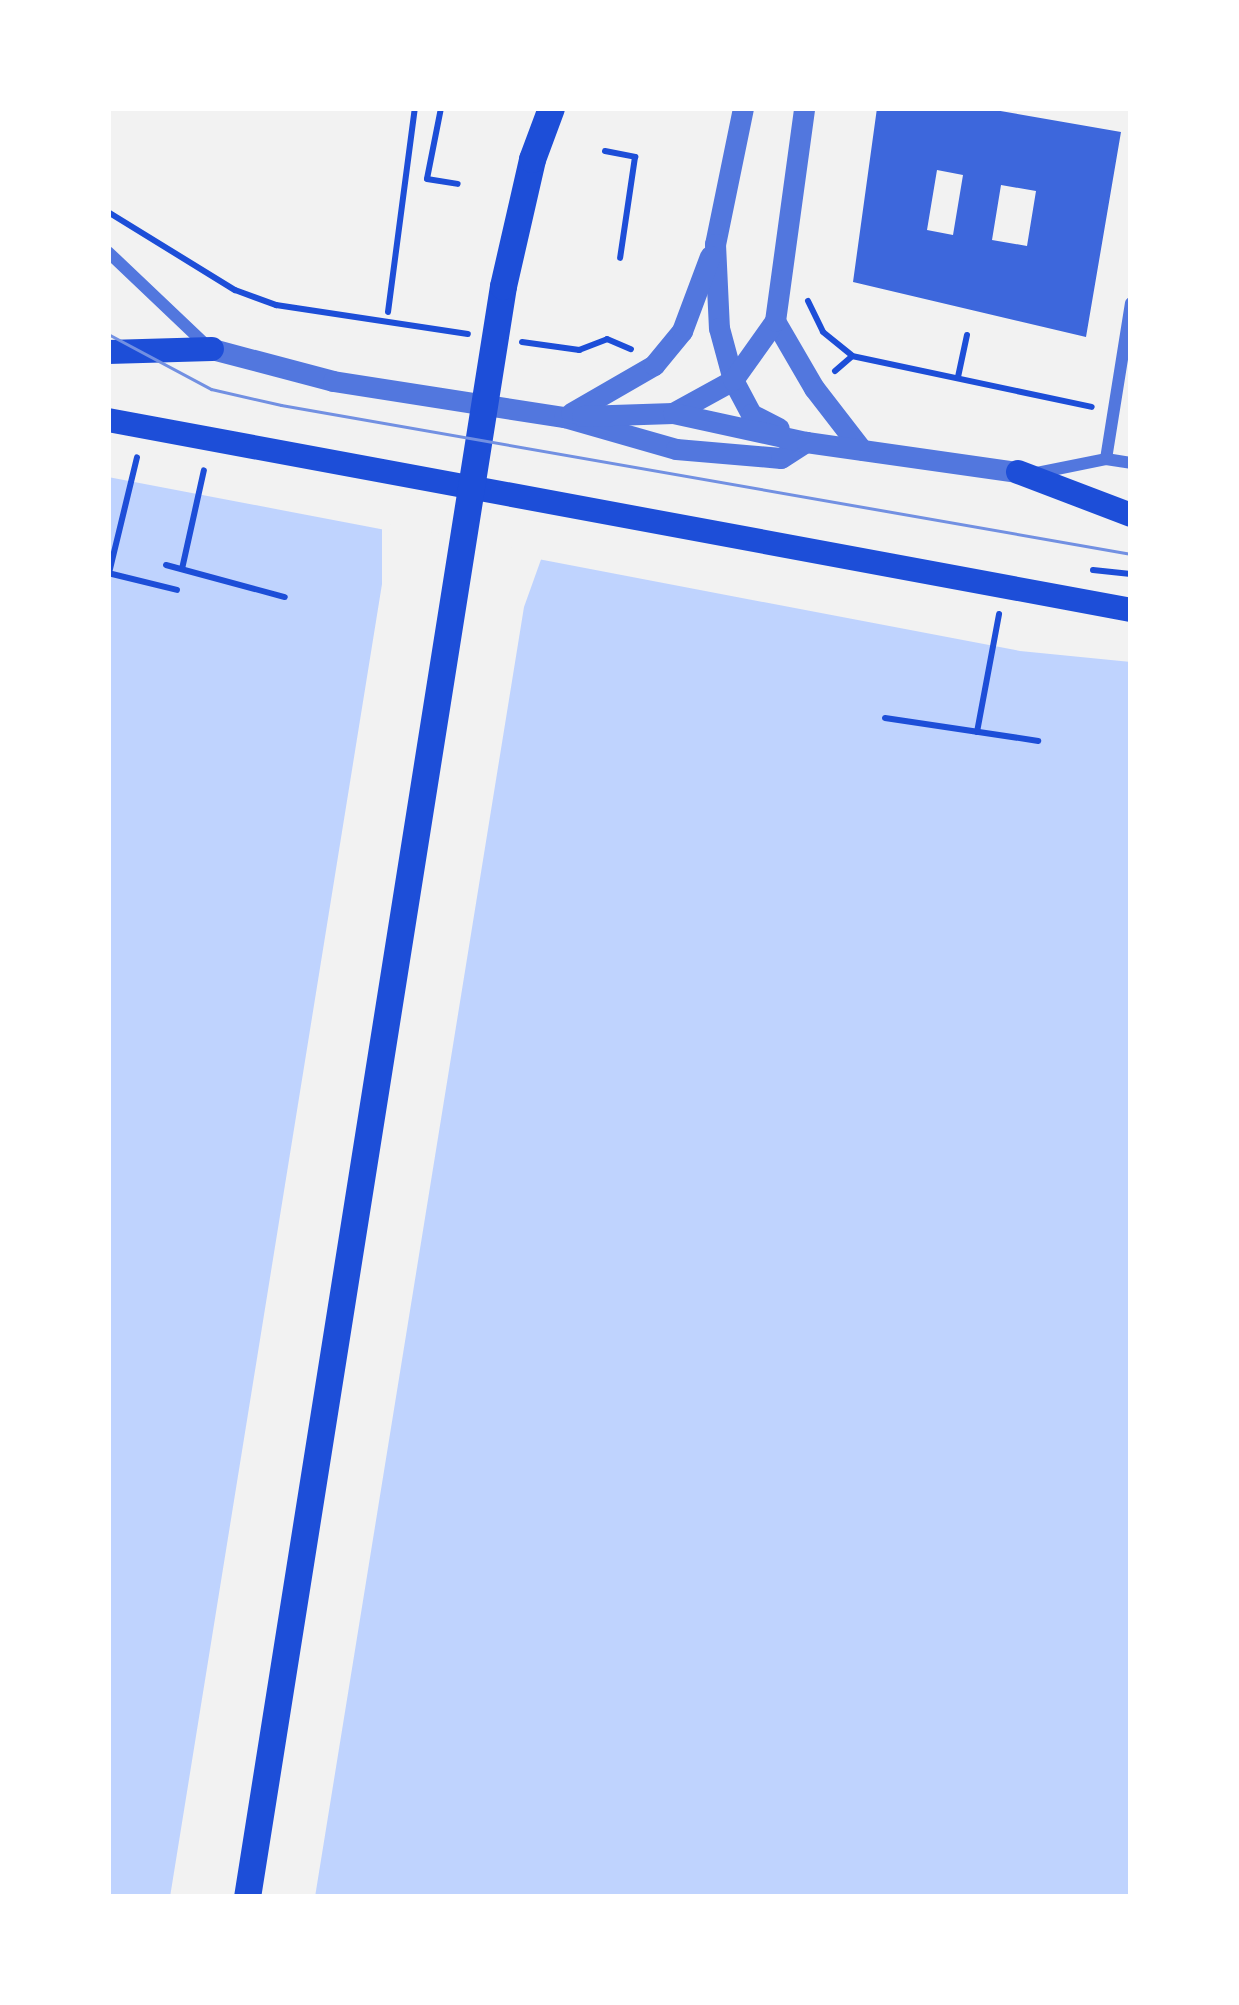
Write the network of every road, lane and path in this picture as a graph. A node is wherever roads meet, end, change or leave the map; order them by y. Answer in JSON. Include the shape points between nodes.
{"nodes":[{"id":1,"x":415,"y":108,"type":"edge"},
{"id":2,"x":441,"y":108,"type":"edge"},
{"id":3,"x":551,"y":108,"type":"edge"},
{"id":4,"x":742,"y":108,"type":"edge"},
{"id":5,"x":804,"y":108,"type":"edge"},
{"id":6,"x":605,"y":151,"type":"dead end"},
{"id":7,"x":458,"y":184,"type":"dead end"},
{"id":8,"x":108,"y":212,"type":"edge"},
{"id":9,"x":715,"y":244,"type":"junction"},
{"id":10,"x":108,"y":252,"type":"edge"},
{"id":11,"x":620,"y":258,"type":"dead end"},
{"id":12,"x":808,"y":287,"type":"dead end"},
{"id":13,"x":1131,"y":303,"type":"edge"},
{"id":14,"x":388,"y":312,"type":"dead end"},
{"id":15,"x":775,"y":321,"type":"junction"},
{"id":16,"x":967,"y":335,"type":"dead end"},
{"id":17,"x":487,"y":337,"type":"dead end"},
{"id":18,"x":607,"y":339,"type":"dead end"},
{"id":19,"x":510,"y":340,"type":"dead end"},
{"id":20,"x":212,"y":350,"type":"junction"},
{"id":21,"x":108,"y":352,"type":"edge"},
{"id":22,"x":852,"y":356,"type":"junction"},
{"id":23,"x":958,"y":377,"type":"junction"},
{"id":24,"x":733,"y":380,"type":"junction"},
{"id":25,"x":814,"y":388,"type":"junction"},
{"id":26,"x":1117,"y":412,"type":"junction"},
{"id":27,"x":673,"y":413,"type":"junction"},
{"id":28,"x":564,"y":417,"type":"junction"},
{"id":29,"x":108,"y":419,"type":"edge"},
{"id":30,"x":806,"y":442,"type":"junction"},
{"id":31,"x":862,"y":450,"type":"junction"},
{"id":32,"x":137,"y":457,"type":"dead end"},
{"id":33,"x":1106,"y":459,"type":"junction"},
{"id":34,"x":1131,"y":463,"type":"edge"},
{"id":35,"x":204,"y":470,"type":"dead end"},
{"id":36,"x":1018,"y":472,"type":"junction"},
{"id":37,"x":1131,"y":515,"type":"edge"},
{"id":38,"x":166,"y":565,"type":"dead end"},
{"id":39,"x":182,"y":569,"type":"junction"},
{"id":40,"x":108,"y":573,"type":"edge"},
{"id":41,"x":177,"y":590,"type":"dead end"},
{"id":42,"x":285,"y":597,"type":"dead end"},
{"id":43,"x":1131,"y":610,"type":"edge"},
{"id":44,"x":999,"y":614,"type":"dead end"},
{"id":45,"x":885,"y":718,"type":"dead end"},
{"id":46,"x":977,"y":732,"type":"junction"},
{"id":47,"x":1038,"y":740,"type":"dead end"},
{"id":48,"x":247,"y":1897,"type":"edge"}],
"edges":[{"from":1,"to":14,"type":"path"},
{"from":2,"to":7,"type":"path","via":[[427,179]]},
{"from":3,"to":48,"type":"main road","via":[[503,286]]},
{"from":4,"to":9,"type":"street"},
{"from":5,"to":15,"type":"street"},
{"from":6,"to":11,"type":"path","via":[[635,157]]},
{"from":8,"to":17,"type":"path","via":[[215,279],[276,304]]},
{"from":9,"to":24,"type":"street","via":[[719,328]]},
{"from":9,"to":28,"type":"street","via":[[682,332],[654,365]]},
{"from":10,"to":20,"type":"street"},
{"from":12,"to":22,"type":"path","via":[[823,332]]},
{"from":13,"to":26,"type":"street"},
{"from":15,"to":24,"type":"street"},
{"from":15,"to":25,"type":"street"},
{"from":16,"to":23,"type":"path"},
{"from":18,"to":19,"type":"path","via":[[579,350]]},
{"from":20,"to":21,"type":"main road"},
{"from":20,"to":28,"type":"street","via":[[333,381]]},
{"from":22,"to":23,"type":"path"},
{"from":22,"to":25,"type":"path"},
{"from":23,"to":26,"type":"path"},
{"from":24,"to":27,"type":"street"},
{"from":24,"to":30,"type":"street","via":[[751,414]]},
{"from":25,"to":31,"type":"street"},
{"from":26,"to":33,"type":"street"},
{"from":27,"to":28,"type":"street"},
{"from":27,"to":30,"type":"street"},
{"from":28,"to":30,"type":"street","via":[[676,449],[781,458]]},
{"from":29,"to":43,"type":"main road"},
{"from":30,"to":31,"type":"street"},
{"from":31,"to":36,"type":"street"},
{"from":32,"to":40,"type":"path"},
{"from":33,"to":34,"type":"street"},
{"from":33,"to":36,"type":"street"},
{"from":35,"to":39,"type":"path"},
{"from":36,"to":37,"type":"main road"},
{"from":38,"to":39,"type":"path"},
{"from":39,"to":42,"type":"path"},
{"from":40,"to":41,"type":"path"},
{"from":44,"to":46,"type":"path"},
{"from":45,"to":46,"type":"path"},
{"from":46,"to":47,"type":"path"}]}
